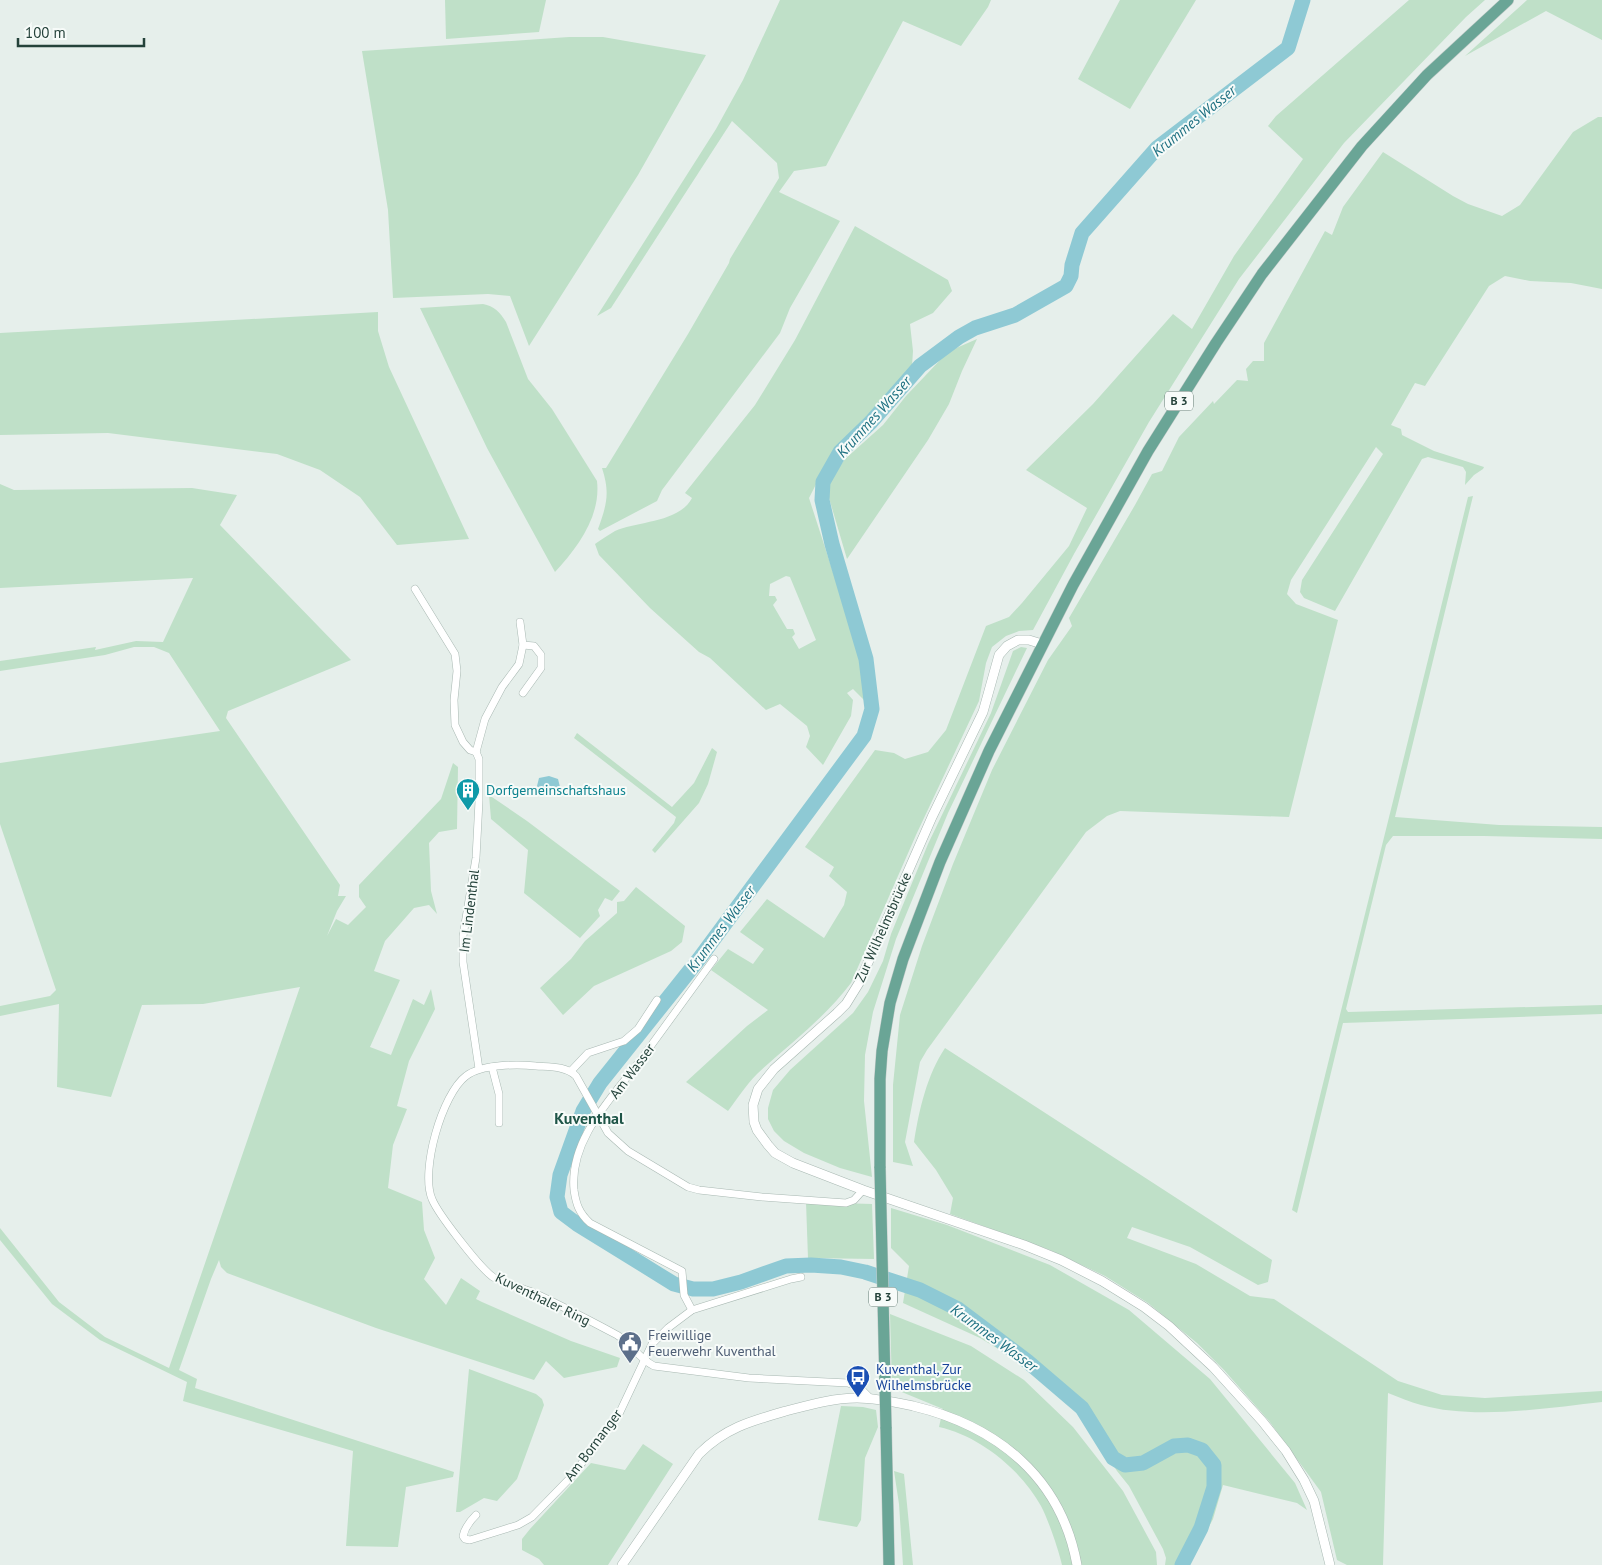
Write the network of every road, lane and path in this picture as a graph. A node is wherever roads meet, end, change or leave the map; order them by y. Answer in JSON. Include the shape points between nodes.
{"nodes":[{"id":1,"x":1508,"y":0,"type":"edge"},
{"id":2,"x":415,"y":589,"type":"dead end"},
{"id":3,"x":520,"y":622,"type":"dead end"},
{"id":4,"x":1042,"y":644,"type":"junction"},
{"id":5,"x":523,"y":645,"type":"junction"},
{"id":6,"x":523,"y":693,"type":"dead end"},
{"id":7,"x":476,"y":752,"type":"junction"},
{"id":8,"x":714,"y":959,"type":"dead end"},
{"id":9,"x":657,"y":1000,"type":"dead end"},
{"id":10,"x":492,"y":1067,"type":"junction"},
{"id":11,"x":478,"y":1069,"type":"junction"},
{"id":12,"x":571,"y":1071,"type":"junction"},
{"id":13,"x":598,"y":1116,"type":"junction"},
{"id":14,"x":499,"y":1123,"type":"dead end"},
{"id":15,"x":863,"y":1190,"type":"junction"},
{"id":16,"x":879,"y":1195,"type":"junction"},
{"id":17,"x":802,"y":1277,"type":"dead end"},
{"id":18,"x":692,"y":1310,"type":"junction"},
{"id":19,"x":644,"y":1361,"type":"junction"},
{"id":20,"x":870,"y":1398,"type":"junction"},
{"id":21,"x":884,"y":1400,"type":"junction"},
{"id":22,"x":476,"y":1515,"type":"dead end"},
{"id":23,"x":622,"y":1565,"type":"edge"},
{"id":24,"x":890,"y":1565,"type":"edge"},
{"id":25,"x":1077,"y":1565,"type":"edge"},
{"id":26,"x":1330,"y":1565,"type":"edge"}],
"edges":[{"from":1,"to":4,"type":"main road","number":"B 3","via":[[1427,75],[1362,146],[1262,274],[1148,451]]},
{"from":2,"to":7,"type":"street","via":[[454,654],[457,671],[455,725],[463,742]]},
{"from":3,"to":5,"type":"street"},
{"from":4,"to":15,"type":"street","name":"Zur Wilhelmsbrücke","via":[[1018,640],[999,655],[983,712],[932,817],[860,983],[846,1004],[774,1069],[755,1097],[753,1114],[757,1130],[775,1153]]},
{"from":4,"to":24,"type":"main road","number":"B 3","bridge":true,"via":[[985,760],[902,958],[882,1051],[880,1168]]},
{"from":5,"to":6,"type":"street","via":[[534,646],[541,654],[541,668]]},
{"from":5,"to":7,"type":"street","via":[[519,664],[485,719]]},
{"from":7,"to":11,"type":"street","name":"Im Lindenthal","via":[[479,759],[477,848],[463,936],[463,962]]},
{"from":8,"to":13,"type":"street","name":"Am Wasser"},
{"from":9,"to":12,"type":"street","via":[[638,1029],[624,1041],[588,1053]]},
{"from":10,"to":11,"type":"street","name":"Kuventhaler Ring"},
{"from":10,"to":12,"type":"street","name":"Kuventhaler Ring","via":[[529,1066]]},
{"from":10,"to":14,"type":"street","via":[[499,1094]]},
{"from":11,"to":19,"type":"street","name":"Kuventhaler Ring","via":[[456,1086],[432,1142],[429,1182],[432,1199],[454,1232],[493,1277],[532,1292],[618,1336]]},
{"from":12,"to":13,"type":"street"},
{"from":13,"to":15,"type":"street","via":[[608,1133],[628,1151],[678,1182],[699,1190],[846,1203]]},
{"from":13,"to":18,"type":"street","name":"Am Wasser","via":[[585,1138],[574,1169],[578,1209],[590,1223],[682,1270],[684,1295]]},
{"from":15,"to":16,"type":"street","name":"Zur Wilhelmsbrücke"},
{"from":16,"to":21,"type":"street","bridge":true},
{"from":16,"to":26,"type":"street","name":"Zur Wilhelmsbrücke","via":[[1061,1260],[1122,1293],[1169,1326],[1237,1391],[1298,1469],[1314,1502]]},
{"from":17,"to":18,"type":"street","name":"Am Bornanger"},
{"from":18,"to":19,"type":"street","name":"Am Bornanger","via":[[660,1335]]},
{"from":19,"to":20,"type":"street","name":"Kuventhaler Ring","via":[[666,1369],[749,1378],[848,1383],[864,1390]]},
{"from":19,"to":22,"type":"street","name":"Am Bornanger","via":[[620,1414],[572,1476],[532,1517],[518,1525],[465,1539],[463,1536],[468,1523]]},
{"from":20,"to":21,"type":"street"},
{"from":20,"to":23,"type":"street","via":[[829,1401],[724,1432],[699,1454]]},
{"from":21,"to":25,"type":"street","via":[[941,1413],[982,1431],[1002,1444],[1046,1490],[1070,1539]]}]}
